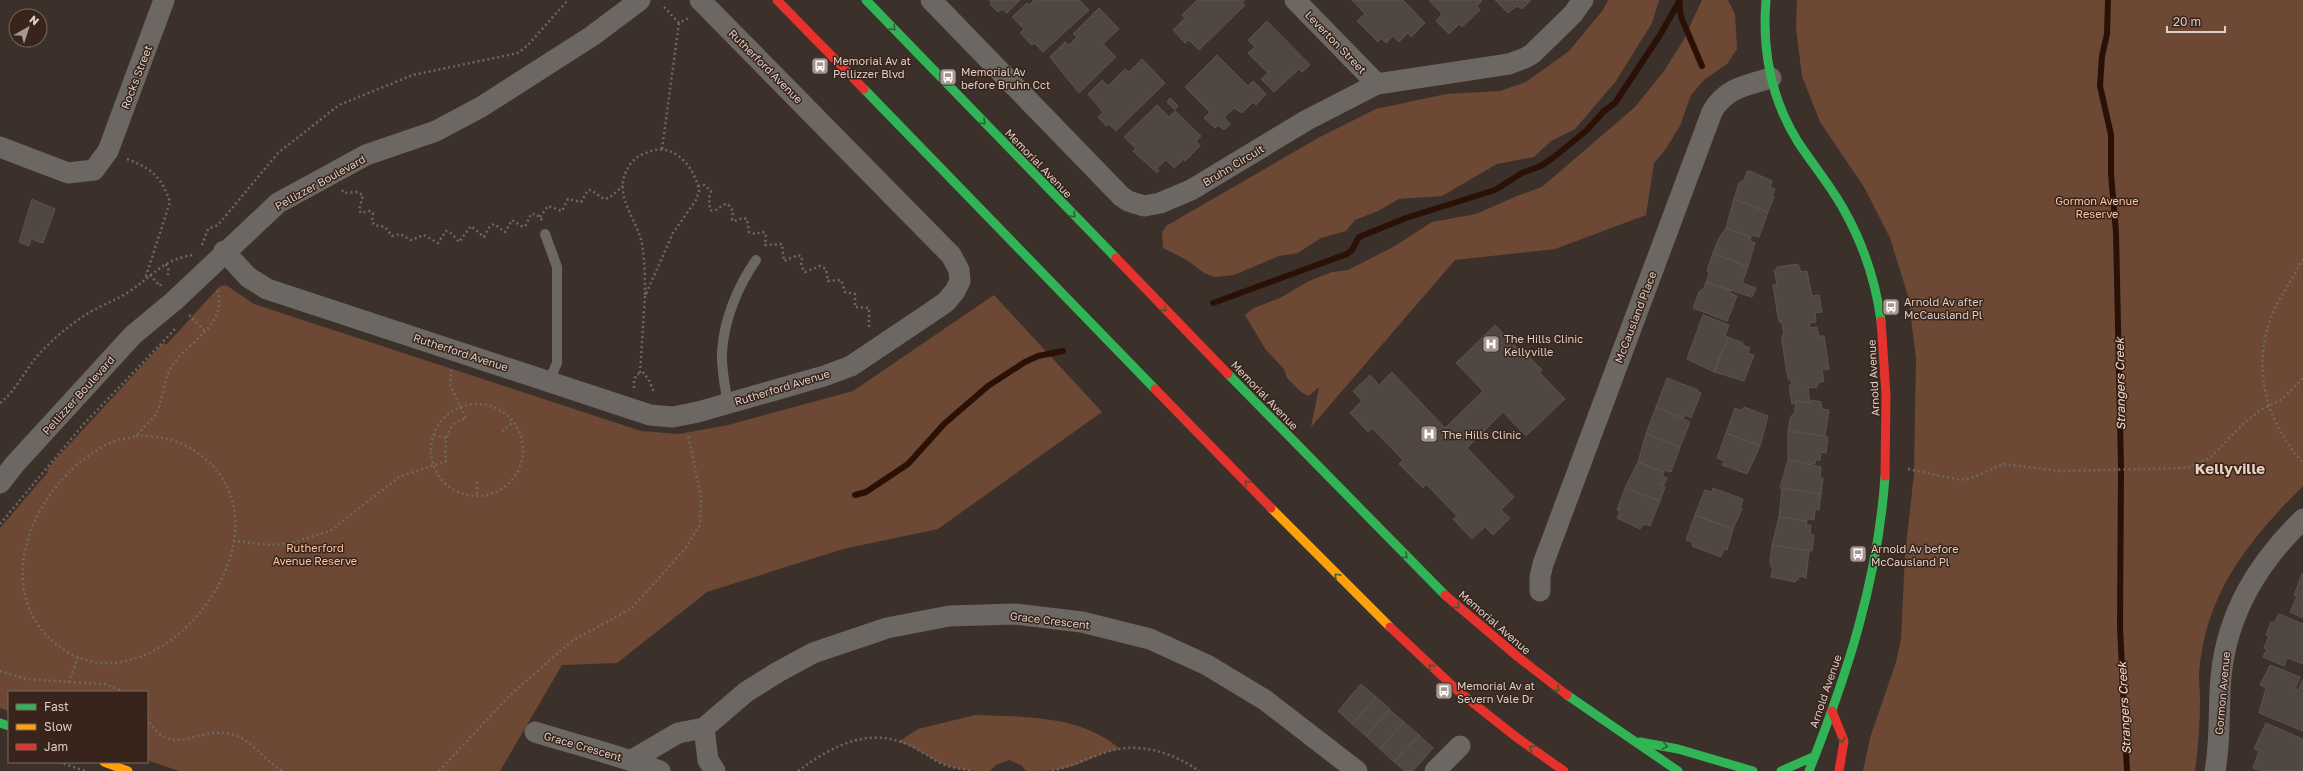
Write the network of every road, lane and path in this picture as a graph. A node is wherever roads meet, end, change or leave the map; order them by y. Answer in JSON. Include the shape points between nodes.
{"nodes":[{"id":1,"x":164,"y":0,"type":"edge"},
{"id":2,"x":568,"y":0,"type":"edge"},
{"id":3,"x":640,"y":0,"type":"edge"},
{"id":4,"x":777,"y":0,"type":"edge"},
{"id":5,"x":866,"y":0,"type":"edge"},
{"id":6,"x":931,"y":0,"type":"edge"},
{"id":7,"x":1295,"y":0,"type":"edge"},
{"id":8,"x":1583,"y":0,"type":"edge"},
{"id":9,"x":1766,"y":0,"type":"edge"},
{"id":10,"x":664,"y":7,"type":"dead end"},
{"id":11,"x":695,"y":8,"type":"edge"},
{"id":12,"x":678,"y":23,"type":"junction"},
{"id":13,"x":546,"y":25,"type":"dead end"},
{"id":14,"x":1771,"y":78,"type":"junction"},
{"id":15,"x":1377,"y":84,"type":"junction"},
{"id":16,"x":0,"y":147,"type":"edge"},
{"id":17,"x":662,"y":149,"type":"junction"},
{"id":18,"x":106,"y":152,"type":"junction"},
{"id":19,"x":623,"y":186,"type":"junction"},
{"id":20,"x":698,"y":186,"type":"junction"},
{"id":21,"x":341,"y":190,"type":"dead end"},
{"id":22,"x":540,"y":217,"type":"junction"},
{"id":23,"x":545,"y":234,"type":"joint"},
{"id":24,"x":224,"y":252,"type":"junction"},
{"id":25,"x":2303,"y":259,"type":"edge"},
{"id":26,"x":756,"y":260,"type":"dead end"},
{"id":27,"x":166,"y":264,"type":"dead end"},
{"id":28,"x":150,"y":275,"type":"dead end"},
{"id":29,"x":144,"y":279,"type":"dead end"},
{"id":30,"x":216,"y":287,"type":"dead end"},
{"id":31,"x":645,"y":296,"type":"junction"},
{"id":32,"x":183,"y":320,"type":"dead end"},
{"id":33,"x":178,"y":326,"type":"dead end"},
{"id":34,"x":869,"y":328,"type":"dead end"},
{"id":35,"x":206,"y":332,"type":"junction"},
{"id":36,"x":457,"y":351,"type":"junction"},
{"id":37,"x":640,"y":373,"type":"junction"},
{"id":38,"x":2303,"y":378,"type":"edge"},
{"id":39,"x":549,"y":381,"type":"junction"},
{"id":40,"x":634,"y":388,"type":"dead end"},
{"id":41,"x":654,"y":393,"type":"dead end"},
{"id":42,"x":728,"y":404,"type":"junction"},
{"id":43,"x":2269,"y":406,"type":"junction"},
{"id":44,"x":461,"y":407,"type":"junction"},
{"id":45,"x":684,"y":415,"type":"junction"},
{"id":46,"x":513,"y":422,"type":"junction"},
{"id":47,"x":502,"y":431,"type":"dead end"},
{"id":48,"x":434,"y":435,"type":"junction"},
{"id":49,"x":136,"y":436,"type":"junction"},
{"id":50,"x":446,"y":438,"type":"junction"},
{"id":51,"x":2303,"y":462,"type":"edge"},
{"id":52,"x":7,"y":463,"type":"edge"},
{"id":53,"x":434,"y":467,"type":"junction"},
{"id":54,"x":1908,"y":469,"type":"dead end"},
{"id":55,"x":477,"y":482,"type":"dead end"},
{"id":56,"x":0,"y":483,"type":"edge"},
{"id":57,"x":477,"y":496,"type":"junction"},
{"id":58,"x":2303,"y":519,"type":"edge"},
{"id":59,"x":0,"y":524,"type":"edge"},
{"id":60,"x":233,"y":541,"type":"junction"},
{"id":61,"x":1540,"y":591,"type":"dead end"},
{"id":62,"x":78,"y":657,"type":"junction"},
{"id":63,"x":0,"y":671,"type":"edge"},
{"id":64,"x":69,"y":682,"type":"junction"},
{"id":65,"x":122,"y":691,"type":"edge"},
{"id":66,"x":1832,"y":710,"type":"junction"},
{"id":67,"x":148,"y":720,"type":"edge"},
{"id":68,"x":704,"y":728,"type":"junction"},
{"id":69,"x":535,"y":732,"type":"dead end"},
{"id":70,"x":1627,"y":739,"type":"junction"},
{"id":71,"x":1460,"y":746,"type":"dead end"},
{"id":72,"x":1815,"y":756,"type":"junction"},
{"id":73,"x":632,"y":760,"type":"junction"},
{"id":74,"x":62,"y":763,"type":"edge"},
{"id":75,"x":107,"y":763,"type":"edge"},
{"id":76,"x":1341,"y":764,"type":"edge"},
{"id":77,"x":84,"y":771,"type":"edge"},
{"id":78,"x":128,"y":771,"type":"edge"},
{"id":79,"x":283,"y":771,"type":"edge"},
{"id":80,"x":439,"y":771,"type":"edge"},
{"id":81,"x":660,"y":771,"type":"edge"},
{"id":82,"x":715,"y":771,"type":"edge"},
{"id":83,"x":798,"y":771,"type":"edge"},
{"id":84,"x":971,"y":771,"type":"edge"},
{"id":85,"x":1052,"y":771,"type":"edge"},
{"id":86,"x":1199,"y":771,"type":"edge"},
{"id":87,"x":1357,"y":771,"type":"edge"},
{"id":88,"x":1435,"y":771,"type":"edge"},
{"id":89,"x":1564,"y":771,"type":"edge"},
{"id":90,"x":1678,"y":771,"type":"edge"},
{"id":91,"x":1753,"y":771,"type":"edge"},
{"id":92,"x":1781,"y":771,"type":"edge"},
{"id":93,"x":1809,"y":771,"type":"edge"},
{"id":94,"x":1839,"y":771,"type":"edge"},
{"id":95,"x":2215,"y":771,"type":"edge"}],
"edges":[{"from":1,"to":18,"type":"street","name":"Rocks Street"},
{"from":2,"to":13,"type":"path"},
{"from":3,"to":24,"type":"street","name":"Pellizzer Boulevard","via":[[592,36],[481,107],[436,131],[366,155],[278,203]]},
{"from":89,"to":4,"type":"main road","one_way":true,"via":[[1516,737],[1458,690],[1354,594]]},
{"from":5,"to":70,"type":"main road","name":"Memorial Avenue","one_way":true,"via":[[1428,580],[1555,688]]},
{"from":6,"to":15,"type":"street","name":"Bruhn Circuit","via":[[1121,196],[1132,203],[1144,206],[1160,203],[1205,182],[1283,134]]},
{"from":7,"to":15,"type":"street","name":"Leverton Street"},
{"from":8,"to":15,"type":"street","name":"Bruhn Circuit","via":[[1573,14],[1535,51],[1521,60]]},
{"from":9,"to":14,"type":"main road","name":"Arnold Avenue","via":[[1764,32]]},
{"from":10,"to":12,"type":"path"},
{"from":11,"to":12,"type":"path","via":[[687,20]]},
{"from":11,"to":42,"type":"street","name":"Rutherford Avenue","via":[[951,255],[959,270],[960,281],[946,302],[851,366]]},
{"from":12,"to":17,"type":"path"},
{"from":14,"to":61,"type":"street","name":"McCausland Place","via":[[1727,93],[1712,112],[1543,564]]},
{"from":14,"to":66,"type":"main road","name":"Arnold Avenue","via":[[1779,104],[1793,134],[1836,196],[1861,245],[1879,305],[1884,346],[1886,455],[1875,556],[1857,635]]},
{"from":16,"to":18,"type":"street","name":"Rocks Street","via":[[68,172],[94,170]]},
{"from":17,"to":19,"type":"path","via":[[648,152],[635,160],[625,175]]},
{"from":17,"to":20,"type":"path","via":[[675,153],[686,163]]},
{"from":18,"to":29,"type":"path","via":[[141,165],[157,175],[170,202]]},
{"from":19,"to":22,"type":"path","via":[[604,199],[588,190],[581,202],[568,199],[562,211],[548,206]]},
{"from":19,"to":31,"type":"path","via":[[628,214],[642,242]]},
{"from":20,"to":31,"type":"path","via":[[696,200],[673,233]]},
{"from":20,"to":34,"type":"path","via":[[704,185],[711,191],[710,210],[717,210],[728,204],[733,211],[734,222],[747,219],[752,234],[766,234],[765,245],[782,244],[784,261],[798,255],[802,257],[801,265],[805,272],[820,266],[826,269],[828,281],[841,280],[845,292],[856,294],[855,307],[869,308]]},
{"from":21,"to":22,"type":"path","via":[[344,193],[363,194],[359,210],[361,213],[373,213],[374,225],[385,227],[392,236],[400,234],[411,240],[424,236],[438,242],[446,232],[450,232],[459,242],[471,226],[484,237],[494,224],[505,232],[512,220],[523,227],[526,226],[531,214]]},
{"from":22,"to":23,"type":"path","via":[[548,232]]},
{"from":23,"to":39,"type":"lane","via":[[557,267],[557,363]]},
{"from":24,"to":36,"type":"street","name":"Rutherford Avenue","via":[[248,277],[268,289]]},
{"from":24,"to":52,"type":"street","name":"Pellizzer Boulevard","via":[[174,301],[133,335]]},
{"from":25,"to":43,"type":"path","via":[[2279,300],[2267,331],[2262,365]]},
{"from":26,"to":42,"type":"lane","via":[[740,287],[725,329],[722,352]]},
{"from":27,"to":28,"type":"path","via":[[169,274],[160,286]]},
{"from":30,"to":35,"type":"path","via":[[219,296],[218,309]]},
{"from":31,"to":37,"type":"path"},
{"from":32,"to":35,"type":"path","via":[[188,315]]},
{"from":33,"to":59,"type":"path","via":[[82,426]]},
{"from":35,"to":49,"type":"path","via":[[188,347],[170,369],[156,414]]},
{"from":36,"to":39,"type":"street","name":"Rutherford Avenue"},
{"from":36,"to":44,"type":"path","via":[[450,380]]},
{"from":37,"to":40,"type":"path","via":[[634,380]]},
{"from":37,"to":41,"type":"path","via":[[648,377]]},
{"from":38,"to":43,"type":"path","via":[[2282,399]]},
{"from":39,"to":45,"type":"street","name":"Rutherford Avenue","via":[[650,415]]},
{"from":42,"to":45,"type":"street","name":"Rutherford Avenue"},
{"from":43,"to":51,"type":"path","via":[[2287,444]]},
{"from":43,"to":54,"type":"path","via":[[2244,423],[2210,458],[2187,468],[2043,470],[2004,464],[1961,480]]},
{"from":44,"to":46,"type":"path","via":[[490,406],[503,412]]},
{"from":44,"to":48,"type":"path","via":[[444,418]]},
{"from":44,"to":50,"type":"path","via":[[466,419],[453,426]]},
{"from":45,"to":80,"type":"path","via":[[700,497],[700,524],[684,550],[632,608],[572,641],[509,696]]},
{"from":46,"to":47,"type":"path"},
{"from":46,"to":57,"type":"path","via":[[522,441],[519,471],[513,480],[497,492]]},
{"from":48,"to":50,"type":"path"},
{"from":48,"to":53,"type":"path"},
{"from":49,"to":60,"type":"path","via":[[170,439],[201,455],[214,467],[226,484],[232,501]]},
{"from":49,"to":62,"type":"path","via":[[103,447],[58,484],[37,516],[23,552],[20,569],[22,586],[32,617],[58,645]]},
{"from":50,"to":53,"type":"path","via":[[446,461]]},
{"from":52,"to":56,"type":"street","name":"Pellizzer Boulevard"},
{"from":53,"to":57,"type":"path","via":[[441,479],[451,488]]},
{"from":53,"to":60,"type":"path","via":[[399,477],[330,530],[291,543],[271,545]]},
{"from":55,"to":57,"type":"path"},
{"from":58,"to":95,"type":"street","name":"Gormon Avenue","via":[[2261,566],[2242,598],[2231,626],[2223,661]]},
{"from":60,"to":62,"type":"path","via":[[214,594],[192,623],[179,635],[152,653],[136,659],[116,663]]},
{"from":62,"to":64,"type":"path"},
{"from":63,"to":64,"type":"path","via":[[26,680]]},
{"from":64,"to":65,"type":"path","via":[[105,684]]},
{"from":66,"to":72,"type":"main road","name":"Arnold Avenue"},
{"from":66,"to":94,"type":"main road","one_way":true,"via":[[1844,741]]},
{"from":67,"to":79,"type":"path","via":[[154,729],[167,740],[183,741],[207,734],[225,733],[242,738]]},
{"from":68,"to":73,"type":"street","name":"Grace Crescent","via":[[678,733]]},
{"from":68,"to":76,"type":"street","name":"Grace Crescent","via":[[746,692],[778,672],[813,654],[850,640],[887,628],[949,616],[1015,614],[1082,622],[1150,639],[1208,665],[1264,700]]},
{"from":68,"to":82,"type":"street","via":[[708,760]]},
{"from":69,"to":73,"type":"street","name":"Grace Crescent"},
{"from":70,"to":90,"type":"main road","name":"Memorial Avenue"},
{"from":70,"to":91,"type":"main road","one_way":true,"via":[[1678,749]]},
{"from":71,"to":88,"type":"street"},
{"from":72,"to":92,"type":"main road"},
{"from":72,"to":93,"type":"main road","name":"Arnold Avenue"},
{"from":73,"to":81,"type":"street","name":"Grace Crescent"},
{"from":74,"to":77,"type":"path"},
{"from":75,"to":78,"type":"main road"},
{"from":76,"to":87,"type":"street","name":"Grace Crescent"},
{"from":83,"to":84,"type":"path","via":[[835,746],[859,739],[884,738],[908,744],[946,765]]},
{"from":85,"to":86,"type":"path","via":[[1075,765],[1108,751],[1136,748],[1168,753]]}]}
